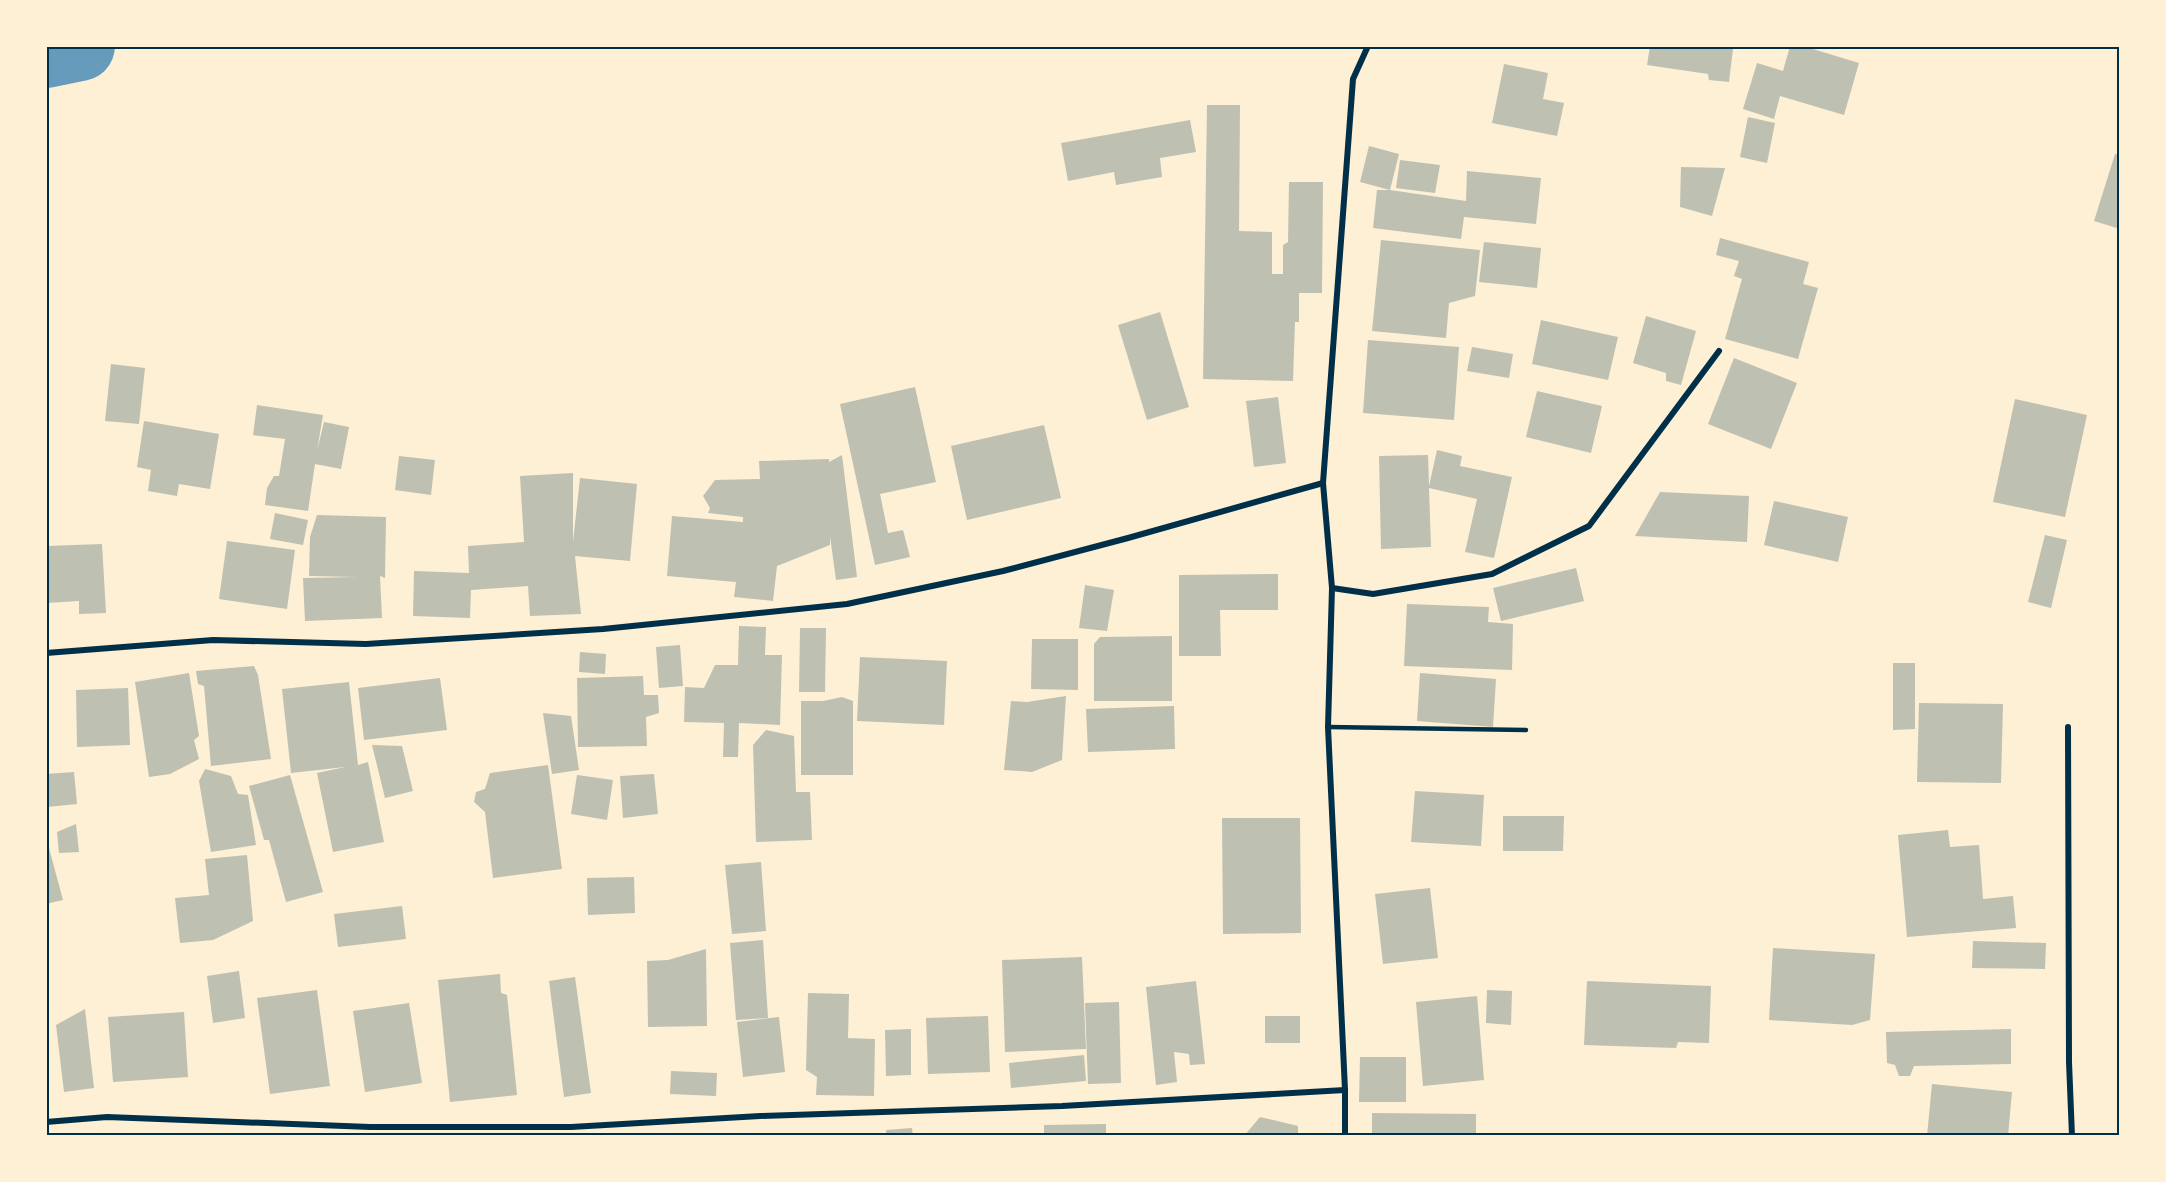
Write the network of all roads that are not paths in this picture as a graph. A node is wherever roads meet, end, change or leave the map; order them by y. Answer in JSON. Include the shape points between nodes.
{"nodes":[{"id":1,"x":1368,"y":46,"type":"edge"},
{"id":2,"x":1719,"y":351,"type":"dead end"},
{"id":3,"x":1323,"y":483,"type":"junction"},
{"id":4,"x":1332,"y":588,"type":"junction"},
{"id":5,"x":46,"y":653,"type":"edge"},
{"id":6,"x":1328,"y":726,"type":"junction"},
{"id":7,"x":2068,"y":727,"type":"dead end"},
{"id":8,"x":1526,"y":730,"type":"dead end"},
{"id":9,"x":1345,"y":1090,"type":"junction"},
{"id":10,"x":46,"y":1122,"type":"edge"},
{"id":11,"x":1345,"y":1136,"type":"edge"},
{"id":12,"x":2072,"y":1136,"type":"edge"}],
"edges":[{"from":1,"to":3,"type":"street","via":[[1353,79]]},
{"from":2,"to":4,"type":"street","via":[[1589,526],[1492,574],[1373,594]]},
{"from":3,"to":4,"type":"street"},
{"from":3,"to":5,"type":"street","via":[[1003,571],[846,604],[603,629],[366,644],[213,640]]},
{"from":4,"to":6,"type":"street"},
{"from":6,"to":8,"type":"lane"},
{"from":6,"to":9,"type":"street"},
{"from":7,"to":12,"type":"street"},
{"from":9,"to":10,"type":"street","via":[[571,1127],[370,1127],[107,1117]]},
{"from":9,"to":11,"type":"street"}]}
